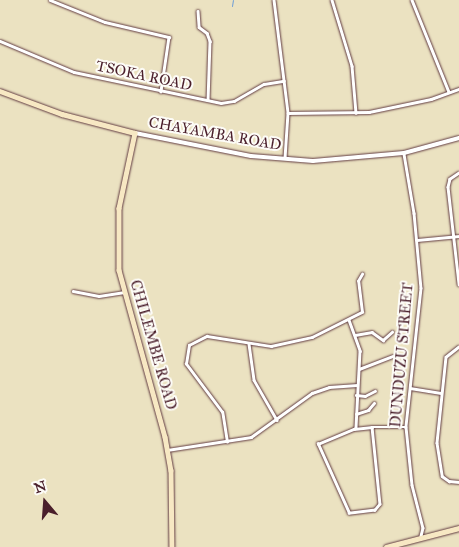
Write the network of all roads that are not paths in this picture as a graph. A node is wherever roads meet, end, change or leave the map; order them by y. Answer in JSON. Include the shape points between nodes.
{"nodes":[{"id":1,"x":51,"y":0,"type":"edge"},
{"id":2,"x":274,"y":0,"type":"edge"},
{"id":3,"x":332,"y":0,"type":"edge"},
{"id":4,"x":412,"y":0,"type":"edge"},
{"id":5,"x":198,"y":11,"type":"dead end"},
{"id":6,"x":0,"y":41,"type":"edge"},
{"id":7,"x":284,"y":81,"type":"junction"},
{"id":8,"x":459,"y":89,"type":"edge"},
{"id":9,"x":0,"y":91,"type":"edge"},
{"id":10,"x":161,"y":91,"type":"junction"},
{"id":11,"x":449,"y":92,"type":"junction"},
{"id":12,"x":208,"y":100,"type":"junction"},
{"id":13,"x":288,"y":113,"type":"junction"},
{"id":14,"x":356,"y":113,"type":"junction"},
{"id":15,"x":135,"y":133,"type":"junction"},
{"id":16,"x":459,"y":138,"type":"edge"},
{"id":17,"x":404,"y":153,"type":"junction"},
{"id":18,"x":284,"y":160,"type":"junction"},
{"id":19,"x":459,"y":174,"type":"edge"},
{"id":20,"x":452,"y":236,"type":"junction"},
{"id":21,"x":459,"y":236,"type":"edge"},
{"id":22,"x":417,"y":240,"type":"junction"},
{"id":23,"x":362,"y":274,"type":"dead end"},
{"id":24,"x":459,"y":284,"type":"edge"},
{"id":25,"x":74,"y":291,"type":"dead end"},
{"id":26,"x":123,"y":292,"type":"junction"},
{"id":27,"x":349,"y":320,"type":"junction"},
{"id":28,"x":392,"y":332,"type":"dead end"},
{"id":29,"x":355,"y":334,"type":"junction"},
{"id":30,"x":249,"y":344,"type":"junction"},
{"id":31,"x":459,"y":347,"type":"edge"},
{"id":32,"x":393,"y":356,"type":"dead end"},
{"id":33,"x":359,"y":369,"type":"junction"},
{"id":34,"x":357,"y":385,"type":"junction"},
{"id":35,"x":410,"y":388,"type":"junction"},
{"id":36,"x":376,"y":390,"type":"dead end"},
{"id":37,"x":441,"y":393,"type":"junction"},
{"id":38,"x":356,"y":395,"type":"junction"},
{"id":39,"x":374,"y":404,"type":"dead end"},
{"id":40,"x":356,"y":414,"type":"junction"},
{"id":41,"x":277,"y":420,"type":"junction"},
{"id":42,"x":372,"y":427,"type":"junction"},
{"id":43,"x":406,"y":427,"type":"junction"},
{"id":44,"x":356,"y":428,"type":"junction"},
{"id":45,"x":227,"y":442,"type":"junction"},
{"id":46,"x":167,"y":450,"type":"junction"},
{"id":47,"x":459,"y":482,"type":"edge"},
{"id":48,"x":423,"y":528,"type":"junction"},
{"id":49,"x":459,"y":528,"type":"edge"},
{"id":50,"x":432,"y":535,"type":"junction"},
{"id":51,"x":418,"y":539,"type":"junction"},
{"id":52,"x":171,"y":547,"type":"edge"},
{"id":53,"x":386,"y":547,"type":"edge"}],
"edges":[{"from":1,"to":10,"type":"street","via":[[105,22],[169,37]]},
{"from":2,"to":7,"type":"street"},
{"from":3,"to":14,"type":"street","via":[[352,66]]},
{"from":4,"to":11,"type":"street"},
{"from":5,"to":12,"type":"street","via":[[199,27],[210,41]]},
{"from":6,"to":10,"type":"street","name":"TSOKA ROAD","via":[[74,72]]},
{"from":7,"to":12,"type":"street","name":"TSOKA ROAD","via":[[261,85],[231,102]]},
{"from":7,"to":13,"type":"street"},
{"from":8,"to":11,"type":"street"},
{"from":9,"to":15,"type":"main road","name":"CHAYAMBA ROAD","via":[[62,114]]},
{"from":10,"to":12,"type":"street","name":"TSOKA ROAD"},
{"from":11,"to":14,"type":"street","via":[[423,101]]},
{"from":13,"to":14,"type":"street"},
{"from":13,"to":18,"type":"street"},
{"from":15,"to":18,"type":"street","name":"CHAYAMBA ROAD"},
{"from":15,"to":26,"type":"main road","name":"CHILEMBE ROAD","via":[[118,220]]},
{"from":16,"to":17,"type":"street","name":"CHAYAMBA ROAD"},
{"from":17,"to":18,"type":"street","name":"CHAYAMBA ROAD","via":[[344,160]]},
{"from":17,"to":22,"type":"street","name":"DUNDUZU STREET"},
{"from":19,"to":20,"type":"street","via":[[450,178],[448,185]]},
{"from":20,"to":21,"type":"street"},
{"from":20,"to":22,"type":"street"},
{"from":20,"to":24,"type":"street"},
{"from":22,"to":35,"type":"street","name":"DUNDUZU STREET","via":[[420,314]]},
{"from":23,"to":27,"type":"street","via":[[358,281],[363,309]]},
{"from":25,"to":26,"type":"street","via":[[99,296]]},
{"from":26,"to":46,"type":"main road","name":"CHILEMBE ROAD","via":[[160,414]]},
{"from":27,"to":29,"type":"street"},
{"from":27,"to":30,"type":"street","via":[[302,341],[271,346]]},
{"from":28,"to":29,"type":"street","via":[[384,340],[372,332]]},
{"from":29,"to":33,"type":"street","via":[[360,351]]},
{"from":30,"to":41,"type":"street","via":[[254,380]]},
{"from":30,"to":45,"type":"street","via":[[203,337],[192,342],[186,352],[187,368],[222,412]]},
{"from":31,"to":37,"type":"street","via":[[446,357]]},
{"from":32,"to":33,"type":"street"},
{"from":33,"to":34,"type":"street"},
{"from":34,"to":38,"type":"street"},
{"from":34,"to":41,"type":"street","via":[[317,391]]},
{"from":35,"to":37,"type":"street"},
{"from":35,"to":43,"type":"street","name":"DUNDUZU STREET"},
{"from":36,"to":38,"type":"street","via":[[364,396]]},
{"from":37,"to":47,"type":"street","via":[[437,427],[439,468],[446,480]]},
{"from":38,"to":40,"type":"street"},
{"from":39,"to":40,"type":"street"},
{"from":40,"to":44,"type":"street"},
{"from":41,"to":45,"type":"street","via":[[257,435]]},
{"from":42,"to":43,"type":"street"},
{"from":42,"to":44,"type":"street"},
{"from":42,"to":44,"type":"street","via":[[380,504],[375,510],[351,514],[345,508],[318,447],[326,438]]},
{"from":43,"to":48,"type":"street","name":"DUNDUZU STREET","via":[[412,485]]},
{"from":45,"to":46,"type":"street"},
{"from":46,"to":52,"type":"main road","name":"CHILEMBE ROAD","via":[[171,470]]},
{"from":48,"to":50,"type":"street"},
{"from":48,"to":51,"type":"street"},
{"from":49,"to":50,"type":"main road"},
{"from":50,"to":51,"type":"main road"},
{"from":51,"to":53,"type":"main road"}]}
